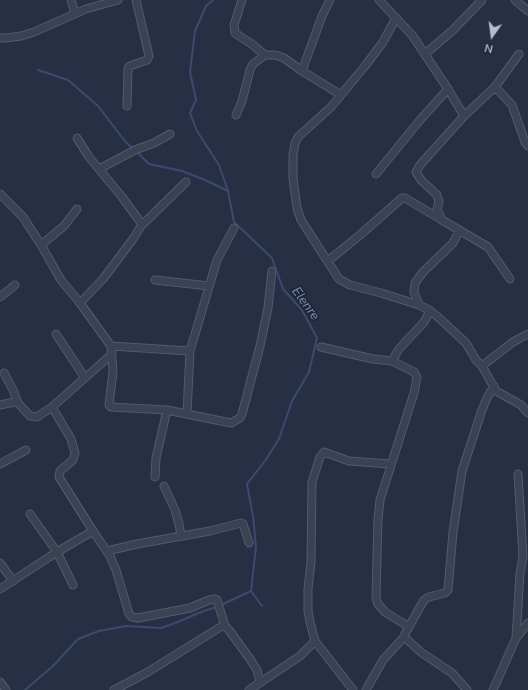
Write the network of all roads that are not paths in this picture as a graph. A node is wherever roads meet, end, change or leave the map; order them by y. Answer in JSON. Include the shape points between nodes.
{"nodes":[{"id":1,"x":71,"y":0,"type":"edge"},
{"id":2,"x":118,"y":0,"type":"edge"},
{"id":3,"x":136,"y":0,"type":"edge"},
{"id":4,"x":242,"y":0,"type":"edge"},
{"id":5,"x":330,"y":0,"type":"edge"},
{"id":6,"x":378,"y":0,"type":"edge"},
{"id":7,"x":482,"y":0,"type":"edge"},
{"id":8,"x":515,"y":0,"type":"edge"},
{"id":9,"x":528,"y":11,"type":"edge"},
{"id":10,"x":75,"y":14,"type":"junction"},
{"id":11,"x":396,"y":18,"type":"junction"},
{"id":12,"x":0,"y":38,"type":"edge"},
{"id":13,"x":425,"y":54,"type":"junction"},
{"id":14,"x":519,"y":54,"type":"dead end"},
{"id":15,"x":265,"y":55,"type":"junction"},
{"id":16,"x":302,"y":71,"type":"junction"},
{"id":17,"x":495,"y":87,"type":"junction"},
{"id":18,"x":448,"y":89,"type":"junction"},
{"id":19,"x":341,"y":95,"type":"junction"},
{"id":20,"x":127,"y":106,"type":"dead end"},
{"id":21,"x":236,"y":115,"type":"dead end"},
{"id":22,"x":464,"y":116,"type":"junction"},
{"id":23,"x":170,"y":134,"type":"dead end"},
{"id":24,"x":77,"y":138,"type":"dead end"},
{"id":25,"x":528,"y":146,"type":"edge"},
{"id":26,"x":99,"y":170,"type":"junction"},
{"id":27,"x":376,"y":174,"type":"dead end"},
{"id":28,"x":186,"y":182,"type":"dead end"},
{"id":29,"x":0,"y":194,"type":"edge"},
{"id":30,"x":77,"y":209,"type":"dead end"},
{"id":31,"x":442,"y":220,"type":"junction"},
{"id":32,"x":141,"y":226,"type":"junction"},
{"id":33,"x":234,"y":228,"type":"dead end"},
{"id":34,"x":459,"y":231,"type":"junction"},
{"id":35,"x":41,"y":245,"type":"junction"},
{"id":36,"x":328,"y":261,"type":"junction"},
{"id":37,"x":272,"y":271,"type":"dead end"},
{"id":38,"x":510,"y":279,"type":"dead end"},
{"id":39,"x":155,"y":280,"type":"dead end"},
{"id":40,"x":15,"y":284,"type":"dead end"},
{"id":41,"x":209,"y":286,"type":"junction"},
{"id":42,"x":0,"y":297,"type":"edge"},
{"id":43,"x":80,"y":303,"type":"junction"},
{"id":44,"x":419,"y":305,"type":"junction"},
{"id":45,"x":430,"y":311,"type":"junction"},
{"id":46,"x":56,"y":334,"type":"dead end"},
{"id":47,"x":528,"y":334,"type":"edge"},
{"id":48,"x":111,"y":346,"type":"junction"},
{"id":49,"x":321,"y":347,"type":"dead end"},
{"id":50,"x":190,"y":351,"type":"junction"},
{"id":51,"x":112,"y":354,"type":"junction"},
{"id":52,"x":392,"y":361,"type":"junction"},
{"id":53,"x":482,"y":366,"type":"junction"},
{"id":54,"x":4,"y":373,"type":"dead end"},
{"id":55,"x":85,"y":378,"type":"junction"},
{"id":56,"x":494,"y":386,"type":"junction"},
{"id":57,"x":18,"y":403,"type":"junction"},
{"id":58,"x":0,"y":405,"type":"edge"},
{"id":59,"x":52,"y":407,"type":"junction"},
{"id":60,"x":168,"y":410,"type":"junction"},
{"id":61,"x":187,"y":413,"type":"junction"},
{"id":62,"x":528,"y":413,"type":"edge"},
{"id":63,"x":26,"y":450,"type":"dead end"},
{"id":64,"x":0,"y":464,"type":"edge"},
{"id":65,"x":390,"y":464,"type":"junction"},
{"id":66,"x":518,"y":474,"type":"dead end"},
{"id":67,"x":155,"y":477,"type":"dead end"},
{"id":68,"x":164,"y":486,"type":"dead end"},
{"id":69,"x":30,"y":514,"type":"dead end"},
{"id":70,"x":93,"y":531,"type":"junction"},
{"id":71,"x":181,"y":536,"type":"junction"},
{"id":72,"x":249,"y":544,"type":"dead end"},
{"id":73,"x":107,"y":551,"type":"junction"},
{"id":74,"x":57,"y":552,"type":"junction"},
{"id":75,"x":0,"y":563,"type":"edge"},
{"id":76,"x":13,"y":580,"type":"junction"},
{"id":77,"x":73,"y":585,"type":"dead end"},
{"id":78,"x":0,"y":589,"type":"edge"},
{"id":79,"x":528,"y":623,"type":"edge"},
{"id":80,"x":225,"y":626,"type":"junction"},
{"id":81,"x":409,"y":627,"type":"junction"},
{"id":82,"x":404,"y":637,"type":"junction"},
{"id":83,"x":516,"y":638,"type":"junction"},
{"id":84,"x":315,"y":641,"type":"junction"},
{"id":85,"x":0,"y":682,"type":"edge"},
{"id":86,"x":260,"y":682,"type":"junction"},
{"id":87,"x":6,"y":690,"type":"edge"},
{"id":88,"x":114,"y":690,"type":"edge"},
{"id":89,"x":249,"y":690,"type":"edge"},
{"id":90,"x":352,"y":690,"type":"edge"},
{"id":91,"x":366,"y":690,"type":"edge"},
{"id":92,"x":467,"y":690,"type":"edge"},
{"id":93,"x":493,"y":690,"type":"edge"}],
"edges":[{"from":1,"to":10,"type":"street"},
{"from":2,"to":10,"type":"street"},
{"from":3,"to":20,"type":"street","via":[[149,56],[147,60],[128,68]]},
{"from":4,"to":15,"type":"street","via":[[234,25],[235,33]]},
{"from":5,"to":16,"type":"street"},
{"from":6,"to":11,"type":"street"},
{"from":7,"to":13,"type":"street"},
{"from":8,"to":9,"type":"street"},
{"from":10,"to":12,"type":"street","via":[[21,36]]},
{"from":11,"to":13,"type":"street"},
{"from":11,"to":19,"type":"street","via":[[383,42]]},
{"from":13,"to":18,"type":"street"},
{"from":14,"to":17,"type":"street"},
{"from":15,"to":16,"type":"street","via":[[284,58]]},
{"from":15,"to":21,"type":"street","via":[[253,64],[250,70]]},
{"from":16,"to":19,"type":"street"},
{"from":17,"to":22,"type":"street"},
{"from":17,"to":25,"type":"street","via":[[512,105]]},
{"from":18,"to":22,"type":"street"},
{"from":18,"to":27,"type":"street"},
{"from":19,"to":36,"type":"street","via":[[298,137],[293,155],[297,208],[301,220]]},
{"from":22,"to":31,"type":"street","via":[[416,172],[437,195],[437,210]]},
{"from":23,"to":26,"type":"street"},
{"from":24,"to":26,"type":"street"},
{"from":26,"to":32,"type":"street","via":[[122,197]]},
{"from":28,"to":32,"type":"street"},
{"from":29,"to":35,"type":"street","via":[[23,217]]},
{"from":30,"to":35,"type":"street","via":[[64,226]]},
{"from":31,"to":34,"type":"street"},
{"from":31,"to":36,"type":"street","via":[[402,198]]},
{"from":32,"to":43,"type":"street","via":[[103,279]]},
{"from":33,"to":41,"type":"street","via":[[220,252]]},
{"from":34,"to":38,"type":"street","via":[[488,247]]},
{"from":34,"to":44,"type":"street","via":[[453,243],[415,283],[414,292]]},
{"from":35,"to":43,"type":"street","via":[[61,280]]},
{"from":36,"to":44,"type":"street","via":[[344,283]]},
{"from":37,"to":61,"type":"street","via":[[260,346],[240,418],[231,422]]},
{"from":39,"to":41,"type":"street"},
{"from":40,"to":42,"type":"street"},
{"from":41,"to":50,"type":"street"},
{"from":43,"to":48,"type":"street"},
{"from":44,"to":45,"type":"street"},
{"from":45,"to":52,"type":"street"},
{"from":45,"to":53,"type":"street","via":[[460,336]]},
{"from":46,"to":55,"type":"street"},
{"from":47,"to":53,"type":"street"},
{"from":48,"to":50,"type":"street"},
{"from":48,"to":51,"type":"street"},
{"from":49,"to":52,"type":"street"},
{"from":50,"to":61,"type":"street"},
{"from":51,"to":55,"type":"street"},
{"from":51,"to":60,"type":"street","via":[[109,405],[115,408]]},
{"from":52,"to":65,"type":"street","via":[[414,372],[417,381],[400,441]]},
{"from":53,"to":56,"type":"street"},
{"from":54,"to":57,"type":"street"},
{"from":55,"to":59,"type":"street"},
{"from":56,"to":62,"type":"street","via":[[499,393],[521,405]]},
{"from":56,"to":81,"type":"street","via":[[482,410],[462,471],[448,590],[424,600]]},
{"from":57,"to":58,"type":"street"},
{"from":57,"to":59,"type":"street","via":[[33,417]]},
{"from":59,"to":70,"type":"street","via":[[71,439],[75,454],[73,460],[60,471],[59,477]]},
{"from":60,"to":61,"type":"street"},
{"from":60,"to":67,"type":"street","via":[[156,458]]},
{"from":63,"to":64,"type":"street"},
{"from":65,"to":81,"type":"street","via":[[380,500],[378,519],[376,598],[385,612]]},
{"from":65,"to":84,"type":"street","via":[[349,461],[327,452],[320,457],[312,482],[308,589],[308,611]]},
{"from":66,"to":83,"type":"street","via":[[522,556]]},
{"from":68,"to":71,"type":"street","via":[[175,510]]},
{"from":69,"to":74,"type":"street"},
{"from":70,"to":73,"type":"street"},
{"from":70,"to":74,"type":"street"},
{"from":71,"to":72,"type":"street","via":[[241,523]]},
{"from":71,"to":73,"type":"street"},
{"from":73,"to":80,"type":"street","via":[[132,617],[190,608],[215,599]]},
{"from":74,"to":76,"type":"street"},
{"from":74,"to":77,"type":"street"},
{"from":75,"to":76,"type":"street"},
{"from":76,"to":78,"type":"street"},
{"from":79,"to":83,"type":"street"},
{"from":80,"to":86,"type":"street","via":[[257,670]]},
{"from":80,"to":88,"type":"street","via":[[217,628],[148,672]]},
{"from":81,"to":82,"type":"street"},
{"from":82,"to":91,"type":"street","via":[[383,660]]},
{"from":82,"to":92,"type":"street","via":[[452,673]]},
{"from":83,"to":93,"type":"street"},
{"from":84,"to":86,"type":"street","via":[[300,656]]},
{"from":84,"to":90,"type":"street"},
{"from":85,"to":87,"type":"street"},
{"from":86,"to":89,"type":"street"}]}
